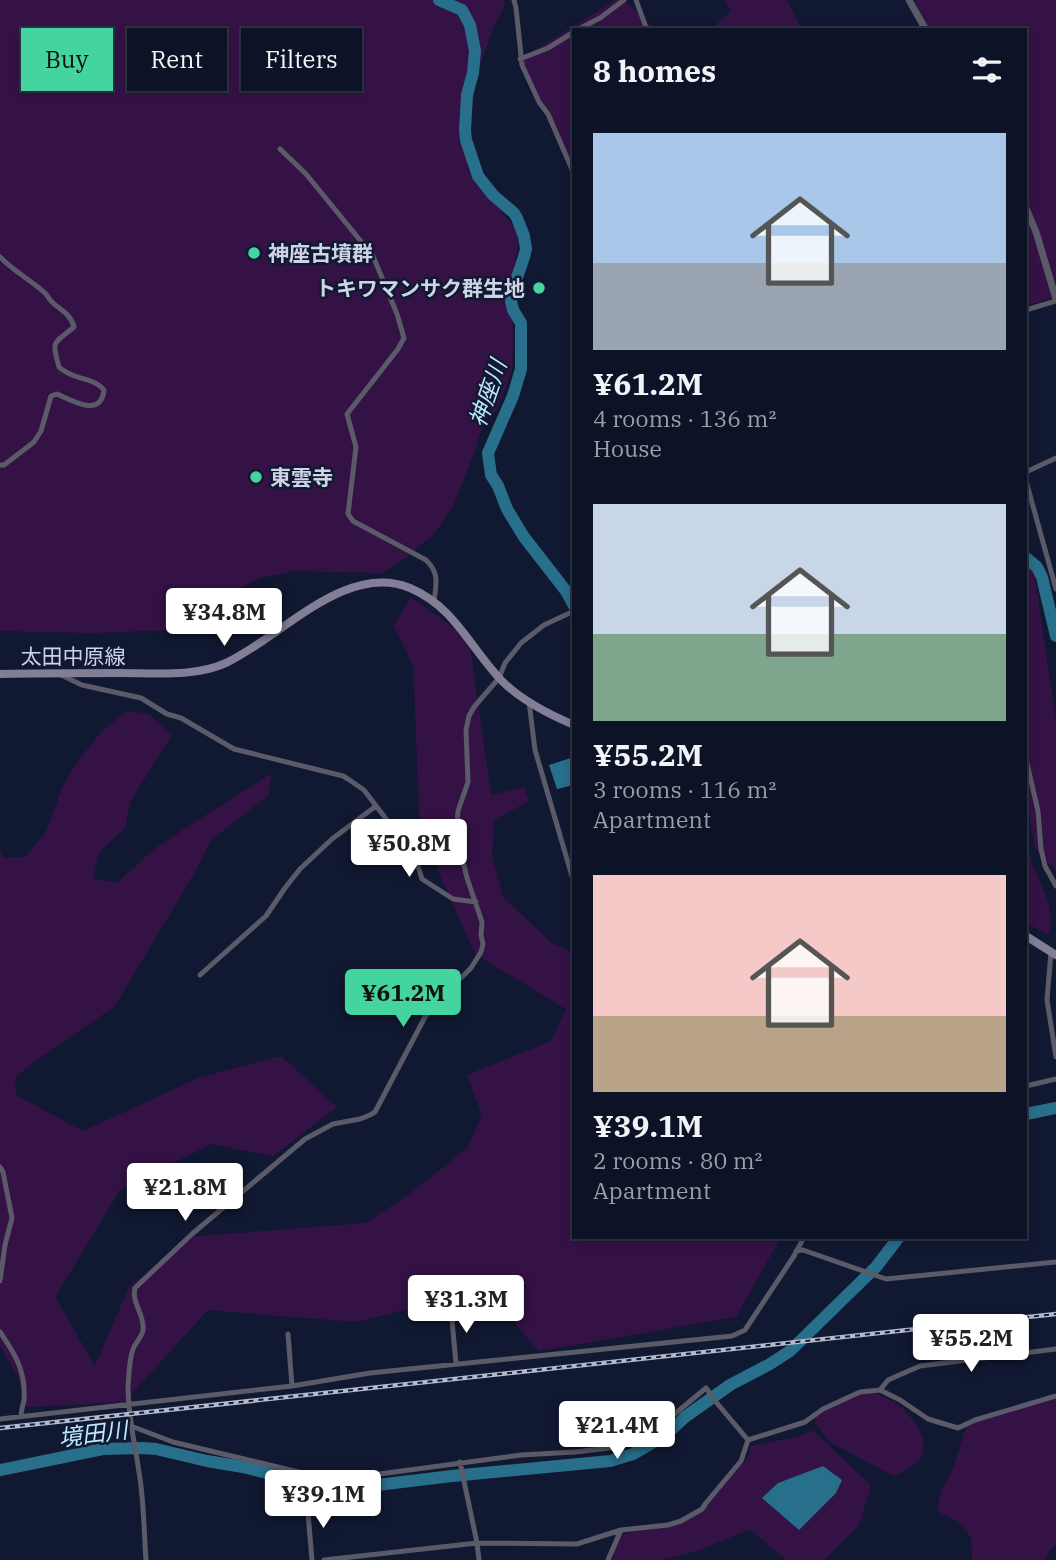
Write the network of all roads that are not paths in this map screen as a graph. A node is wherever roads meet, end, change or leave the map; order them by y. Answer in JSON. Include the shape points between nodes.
{"nodes":[{"id":1,"x":514,"y":0,"type":"edge"},
{"id":2,"x":624,"y":0,"type":"edge"},
{"id":3,"x":636,"y":0,"type":"edge"},
{"id":4,"x":909,"y":0,"type":"edge"},
{"id":5,"x":581,"y":28,"type":"edge"},
{"id":6,"x":646,"y":28,"type":"edge"},
{"id":7,"x":925,"y":28,"type":"edge"},
{"id":8,"x":572,"y":33,"type":"edge"},
{"id":9,"x":520,"y":59,"type":"junction"},
{"id":10,"x":280,"y":149,"type":"dead end"},
{"id":11,"x":572,"y":169,"type":"edge"},
{"id":12,"x":1027,"y":210,"type":"edge"},
{"id":13,"x":0,"y":257,"type":"edge"},
{"id":14,"x":1056,"y":300,"type":"edge"},
{"id":15,"x":1027,"y":310,"type":"edge"},
{"id":16,"x":1056,"y":458,"type":"edge"},
{"id":17,"x":0,"y":465,"type":"edge"},
{"id":18,"x":1027,"y":472,"type":"edge"},
{"id":19,"x":1027,"y":485,"type":"edge"},
{"id":20,"x":1056,"y":589,"type":"edge"},
{"id":21,"x":434,"y":601,"type":"junction"},
{"id":22,"x":572,"y":612,"type":"edge"},
{"id":23,"x":0,"y":674,"type":"edge"},
{"id":24,"x":59,"y":674,"type":"junction"},
{"id":25,"x":499,"y":678,"type":"junction"},
{"id":26,"x":529,"y":702,"type":"junction"},
{"id":27,"x":572,"y":724,"type":"edge"},
{"id":28,"x":1027,"y":763,"type":"edge"},
{"id":29,"x":376,"y":806,"type":"junction"},
{"id":30,"x":572,"y":876,"type":"edge"},
{"id":31,"x":1056,"y":886,"type":"edge"},
{"id":32,"x":476,"y":902,"type":"junction"},
{"id":33,"x":1027,"y":937,"type":"edge"},
{"id":34,"x":1053,"y":953,"type":"edge"},
{"id":35,"x":200,"y":975,"type":"dead end"},
{"id":36,"x":1056,"y":1056,"type":"edge"},
{"id":37,"x":1056,"y":1079,"type":"edge"},
{"id":38,"x":1027,"y":1086,"type":"edge"},
{"id":39,"x":0,"y":1167,"type":"edge"},
{"id":40,"x":803,"y":1239,"type":"edge"},
{"id":41,"x":796,"y":1251,"type":"junction"},
{"id":42,"x":1056,"y":1262,"type":"edge"},
{"id":43,"x":0,"y":1281,"type":"edge"},
{"id":44,"x":451,"y":1309,"type":"dead end"},
{"id":45,"x":0,"y":1332,"type":"edge"},
{"id":46,"x":288,"y":1334,"type":"dead end"},
{"id":47,"x":1056,"y":1349,"type":"edge"},
{"id":48,"x":456,"y":1364,"type":"junction"},
{"id":49,"x":292,"y":1386,"type":"junction"},
{"id":50,"x":880,"y":1390,"type":"junction"},
{"id":51,"x":1056,"y":1396,"type":"edge"},
{"id":52,"x":129,"y":1403,"type":"junction"},
{"id":53,"x":21,"y":1416,"type":"junction"},
{"id":54,"x":0,"y":1419,"type":"edge"},
{"id":55,"x":131,"y":1426,"type":"junction"},
{"id":56,"x":748,"y":1440,"type":"junction"},
{"id":57,"x":460,"y":1462,"type":"junction"},
{"id":58,"x":307,"y":1502,"type":"dead end"},
{"id":59,"x":621,"y":1530,"type":"junction"},
{"id":60,"x":477,"y":1543,"type":"junction"},
{"id":61,"x":146,"y":1560,"type":"edge"},
{"id":62,"x":312,"y":1560,"type":"edge"},
{"id":63,"x":324,"y":1560,"type":"edge"},
{"id":64,"x":479,"y":1560,"type":"edge"},
{"id":65,"x":608,"y":1560,"type":"edge"}],
"edges":[{"from":1,"to":9,"type":"street"},
{"from":2,"to":5,"type":"street"},
{"from":3,"to":6,"type":"street"},
{"from":4,"to":7,"type":"street"},
{"from":8,"to":9,"type":"street"},
{"from":9,"to":11,"type":"street"},
{"from":10,"to":21,"type":"street","via":[[373,256],[397,314],[404,338],[347,414],[356,447],[348,514],[353,522],[433,567],[437,576]]},
{"from":12,"to":14,"type":"street"},
{"from":13,"to":17,"type":"street","via":[[73,321],[74,327],[55,344],[59,367],[104,390],[99,403],[91,406],[51,396],[34,442]]},
{"from":14,"to":15,"type":"street"},
{"from":16,"to":18,"type":"street"},
{"from":19,"to":20,"type":"street"},
{"from":21,"to":24,"type":"main road","name":"太田中原線","via":[[408,587],[372,583],[319,603],[240,656],[208,670]]},
{"from":21,"to":25,"type":"main road","name":"太田中原線"},
{"from":22,"to":25,"type":"street","via":[[521,643]]},
{"from":23,"to":24,"type":"main road","name":"太田中原線"},
{"from":24,"to":29,"type":"street","via":[[82,685],[141,698],[243,753],[342,776],[364,790]]},
{"from":25,"to":26,"type":"main road","name":"太田中原線"},
{"from":25,"to":32,"type":"street","via":[[474,707],[466,730],[468,782],[458,811],[458,841]]},
{"from":26,"to":27,"type":"main road","name":"太田中原線"},
{"from":26,"to":30,"type":"street","via":[[535,750]]},
{"from":28,"to":31,"type":"street","via":[[1045,866]]},
{"from":29,"to":32,"type":"street","via":[[415,856],[422,879],[453,899]]},
{"from":29,"to":35,"type":"street","via":[[300,869],[266,916]]},
{"from":32,"to":52,"type":"street","via":[[482,922],[481,952],[425,1017],[375,1112],[333,1124],[305,1139],[135,1288],[143,1329],[131,1358]]},
{"from":33,"to":34,"type":"main road"},
{"from":34,"to":36,"type":"street","via":[[1047,1000]]},
{"from":37,"to":38,"type":"street"},
{"from":39,"to":43,"type":"street","via":[[12,1218]]},
{"from":40,"to":41,"type":"street"},
{"from":41,"to":42,"type":"street","via":[[886,1279]]},
{"from":41,"to":48,"type":"street","via":[[745,1329],[732,1336]]},
{"from":44,"to":48,"type":"street"},
{"from":45,"to":53,"type":"street","via":[[21,1366]]},
{"from":46,"to":49,"type":"street"},
{"from":47,"to":50,"type":"street","via":[[920,1366],[888,1380]]},
{"from":48,"to":49,"type":"street"},
{"from":49,"to":52,"type":"street"},
{"from":50,"to":51,"type":"street","via":[[928,1419],[958,1428]]},
{"from":50,"to":56,"type":"street","via":[[860,1392],[805,1422]]},
{"from":52,"to":53,"type":"street"},
{"from":52,"to":55,"type":"street"},
{"from":53,"to":54,"type":"street"},
{"from":55,"to":57,"type":"street","via":[[173,1442],[307,1474],[356,1477]]},
{"from":55,"to":61,"type":"street","via":[[141,1480]]},
{"from":56,"to":57,"type":"street","via":[[706,1388],[665,1422],[618,1447]]},
{"from":56,"to":59,"type":"street","via":[[741,1461],[702,1509],[668,1525]]},
{"from":57,"to":60,"type":"street"},
{"from":58,"to":62,"type":"street"},
{"from":59,"to":60,"type":"street","via":[[577,1544]]},
{"from":59,"to":65,"type":"street"},
{"from":60,"to":63,"type":"street"},
{"from":60,"to":64,"type":"street"}]}
